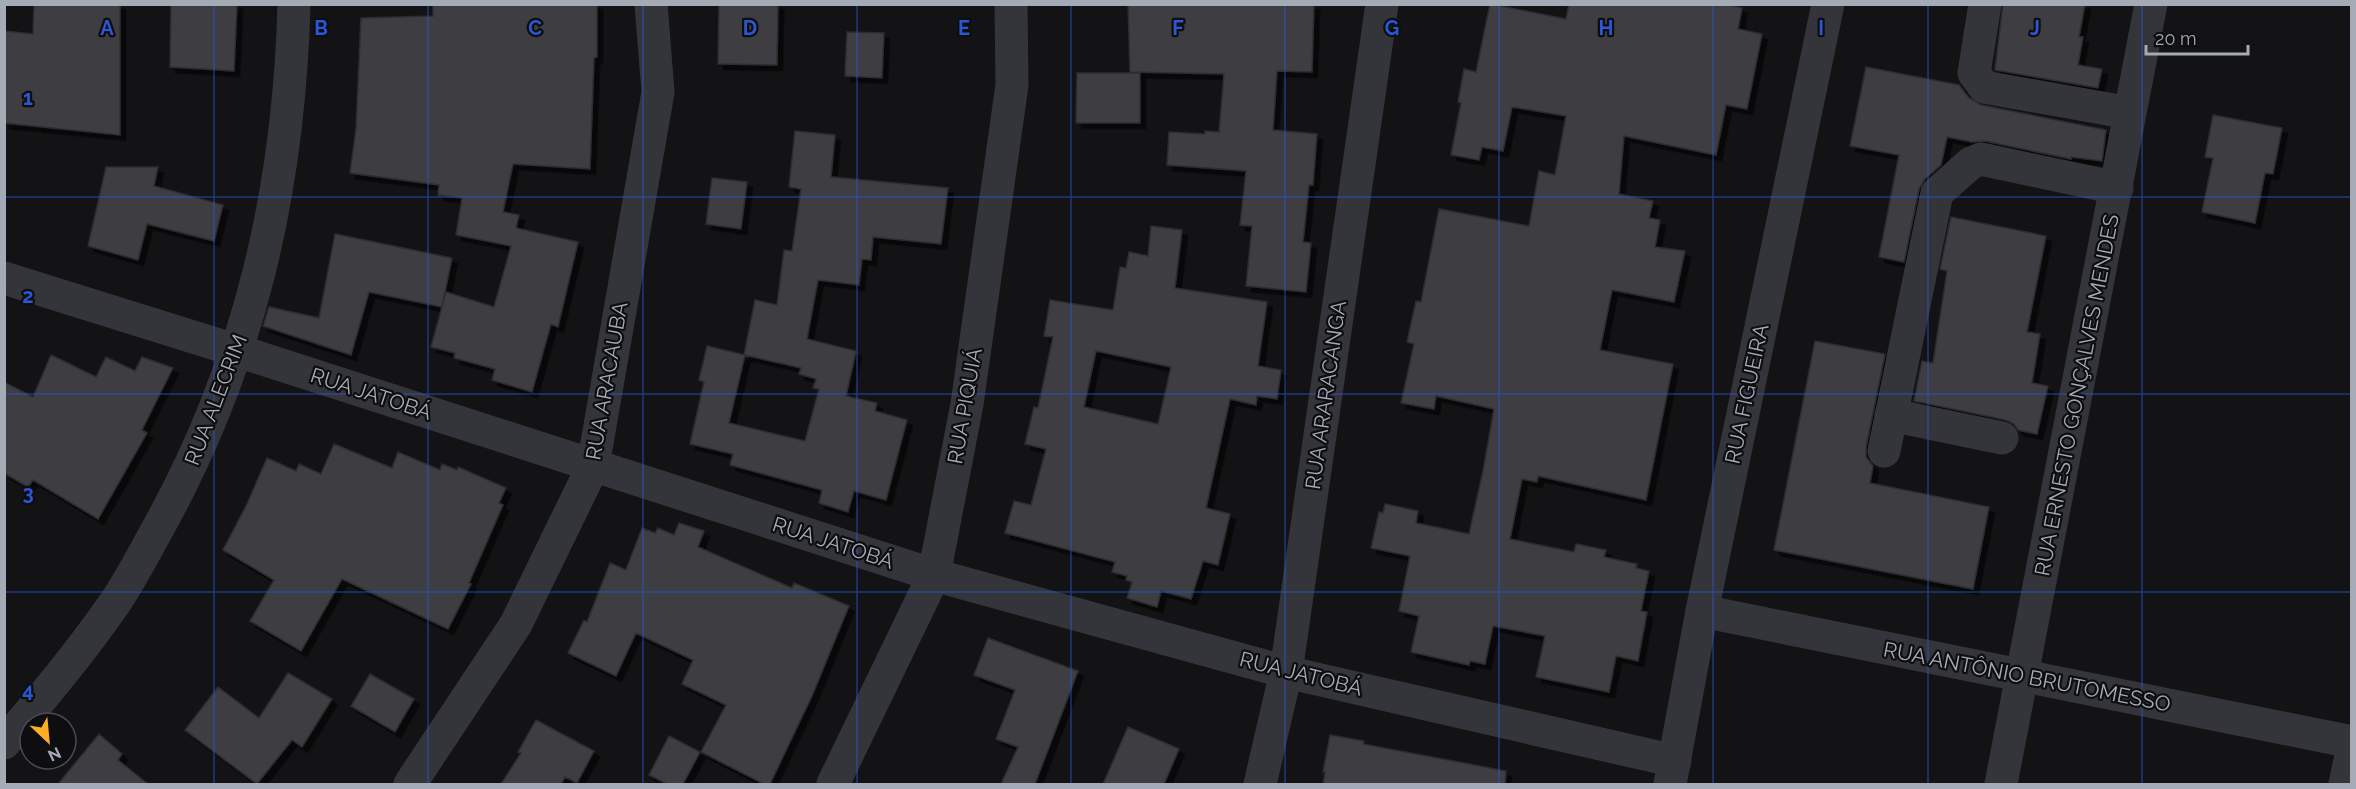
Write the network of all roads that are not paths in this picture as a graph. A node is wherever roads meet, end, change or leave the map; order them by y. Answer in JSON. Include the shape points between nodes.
{"nodes":[{"id":1,"x":294,"y":4,"type":"edge"},
{"id":2,"x":651,"y":4,"type":"edge"},
{"id":3,"x":1011,"y":4,"type":"edge"},
{"id":4,"x":1382,"y":4,"type":"edge"},
{"id":5,"x":1828,"y":4,"type":"edge"},
{"id":6,"x":1985,"y":4,"type":"edge"},
{"id":7,"x":2151,"y":4,"type":"edge"},
{"id":8,"x":2130,"y":113,"type":"junction"},
{"id":9,"x":2117,"y":188,"type":"junction"},
{"id":10,"x":4,"y":278,"type":"edge"},
{"id":11,"x":238,"y":351,"type":"junction"},
{"id":12,"x":1891,"y":415,"type":"junction"},
{"id":13,"x":2002,"y":438,"type":"dead end"},
{"id":14,"x":1884,"y":451,"type":"dead end"},
{"id":15,"x":593,"y":466,"type":"junction"},
{"id":16,"x":934,"y":575,"type":"junction"},
{"id":17,"x":1702,"y":611,"type":"junction"},
{"id":18,"x":1286,"y":672,"type":"junction"},
{"id":19,"x":2023,"y":676,"type":"junction"},
{"id":20,"x":2352,"y":742,"type":"edge"},
{"id":21,"x":4,"y":743,"type":"edge"},
{"id":22,"x":2352,"y":751,"type":"edge"},
{"id":23,"x":1673,"y":773,"type":"edge"},
{"id":24,"x":411,"y":784,"type":"edge"},
{"id":25,"x":832,"y":784,"type":"edge"},
{"id":26,"x":1260,"y":784,"type":"edge"},
{"id":27,"x":2001,"y":784,"type":"edge"},
{"id":28,"x":2345,"y":784,"type":"edge"}],
"edges":[{"from":1,"to":11,"type":"street","name":"RUA ALECRIM","via":[[287,117],[277,187],[261,269]]},
{"from":2,"to":15,"type":"street","name":"RUA ARACAUBA","via":[[658,92]]},
{"from":3,"to":16,"type":"street","name":"RUA PIQUIÁ","via":[[1012,85],[967,404]]},
{"from":4,"to":18,"type":"street","name":"RUA ARARACANGA"},
{"from":5,"to":17,"type":"street","name":"RUA FIGUEIRA"},
{"from":6,"to":8,"type":"street","via":[[1974,73],[1984,87]]},
{"from":7,"to":8,"type":"street","name":"RUA ERNESTO GONÇALVES MENDES"},
{"from":8,"to":9,"type":"street","name":"RUA ERNESTO GONÇALVES MENDES"},
{"from":9,"to":12,"type":"street","via":[[1981,159],[1937,193]]},
{"from":9,"to":19,"type":"street","name":"RUA ERNESTO GONÇALVES MENDES"},
{"from":10,"to":11,"type":"street","name":"RUA JATOBÁ"},
{"from":11,"to":15,"type":"street","name":"RUA JATOBÁ"},
{"from":11,"to":21,"type":"street","name":"RUA ALECRIM","via":[[181,488],[142,557],[114,603],[54,684]]},
{"from":12,"to":13,"type":"street"},
{"from":12,"to":14,"type":"street"},
{"from":15,"to":16,"type":"street","name":"RUA JATOBÁ"},
{"from":15,"to":24,"type":"street","name":"RUA ARACAUBA","via":[[516,624]]},
{"from":16,"to":18,"type":"street","name":"RUA JATOBÁ"},
{"from":16,"to":25,"type":"street","name":"RUA PIQUIÁ"},
{"from":17,"to":19,"type":"street","name":"RUA ANTÔNIO BRUTOMESSO"},
{"from":17,"to":23,"type":"street","name":"RUA FIGUEIRA"},
{"from":18,"to":23,"type":"street","name":"RUA JATOBÁ"},
{"from":18,"to":26,"type":"street","name":"RUA ARARACANGA"},
{"from":19,"to":20,"type":"street","name":"RUA ANTÔNIO BRUTOMESSO"},
{"from":19,"to":27,"type":"street","name":"RUA ERNESTO GONÇALVES MENDES"},
{"from":22,"to":28,"type":"street"}]}
